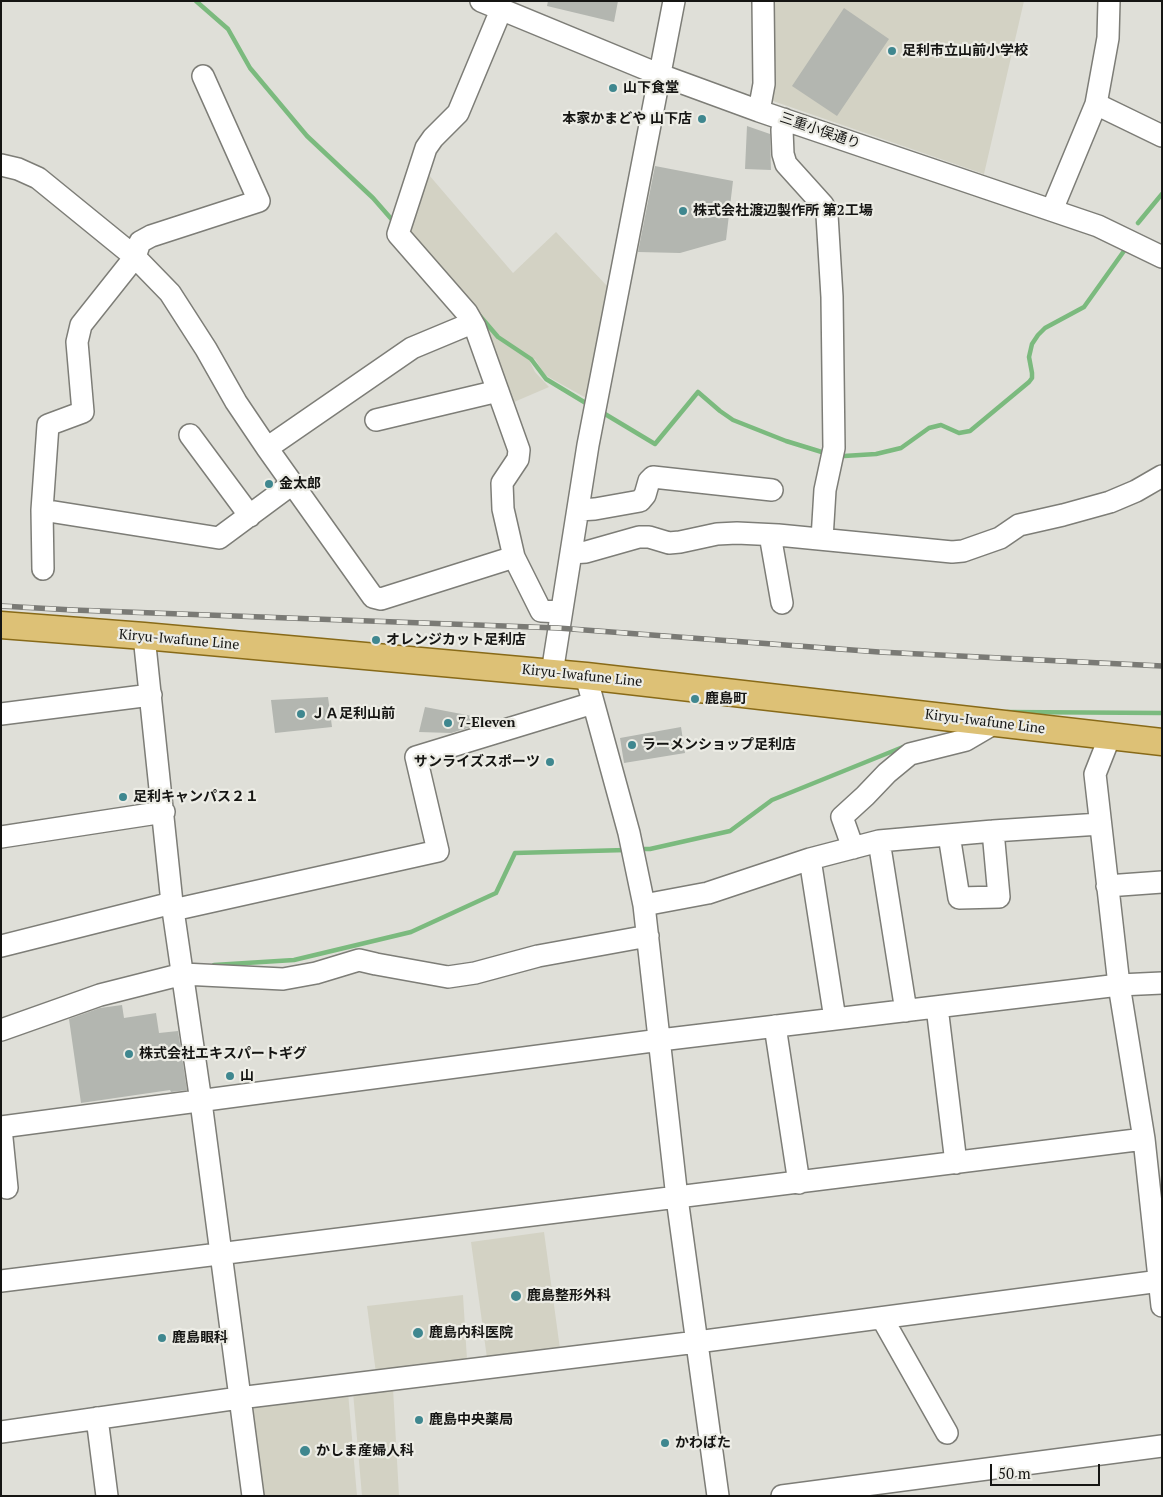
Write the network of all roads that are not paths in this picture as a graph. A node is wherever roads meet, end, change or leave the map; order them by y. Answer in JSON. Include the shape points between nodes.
{"nodes":[{"id":1,"x":481,"y":1,"type":"edge"},
{"id":2,"x":674,"y":1,"type":"edge"},
{"id":3,"x":763,"y":1,"type":"edge"},
{"id":4,"x":1110,"y":1,"type":"edge"},
{"id":5,"x":509,"y":9,"type":"edge"},
{"id":6,"x":658,"y":74,"type":"junction"},
{"id":7,"x":203,"y":76,"type":"dead end"},
{"id":8,"x":1096,"y":104,"type":"junction"},
{"id":9,"x":759,"y":110,"type":"junction"},
{"id":10,"x":784,"y":119,"type":"junction"},
{"id":11,"x":1162,"y":136,"type":"edge"},
{"id":12,"x":1,"y":165,"type":"edge"},
{"id":13,"x":1052,"y":210,"type":"junction"},
{"id":14,"x":135,"y":257,"type":"junction"},
{"id":15,"x":1162,"y":257,"type":"edge"},
{"id":16,"x":472,"y":322,"type":"junction"},
{"id":17,"x":498,"y":392,"type":"junction"},
{"id":18,"x":376,"y":420,"type":"dead end"},
{"id":19,"x":190,"y":435,"type":"dead end"},
{"id":20,"x":267,"y":448,"type":"junction"},
{"id":21,"x":1160,"y":483,"type":"edge"},
{"id":22,"x":292,"y":484,"type":"junction"},
{"id":23,"x":772,"y":490,"type":"dead end"},
{"id":24,"x":42,"y":510,"type":"junction"},
{"id":25,"x":578,"y":510,"type":"junction"},
{"id":26,"x":250,"y":516,"type":"junction"},
{"id":27,"x":770,"y":535,"type":"junction"},
{"id":28,"x":822,"y":539,"type":"junction"},
{"id":29,"x":571,"y":553,"type":"junction"},
{"id":30,"x":514,"y":557,"type":"junction"},
{"id":31,"x":42,"y":569,"type":"dead end"},
{"id":32,"x":782,"y":603,"type":"dead end"},
{"id":33,"x":561,"y":612,"type":"junction"},
{"id":34,"x":1,"y":625,"type":"edge"},
{"id":35,"x":144,"y":636,"type":"junction"},
{"id":36,"x":552,"y":673,"type":"junction"},
{"id":37,"x":586,"y":676,"type":"junction"},
{"id":38,"x":150,"y":695,"type":"junction"},
{"id":39,"x":593,"y":702,"type":"junction"},
{"id":40,"x":1,"y":714,"type":"edge"},
{"id":41,"x":995,"y":723,"type":"junction"},
{"id":42,"x":1110,"y":736,"type":"junction"},
{"id":43,"x":1162,"y":742,"type":"edge"},
{"id":44,"x":164,"y":812,"type":"junction"},
{"id":45,"x":1100,"y":824,"type":"junction"},
{"id":46,"x":993,"y":831,"type":"junction"},
{"id":47,"x":949,"y":835,"type":"junction"},
{"id":48,"x":1,"y":838,"type":"edge"},
{"id":49,"x":880,"y":841,"type":"junction"},
{"id":50,"x":853,"y":848,"type":"junction"},
{"id":51,"x":810,"y":859,"type":"junction"},
{"id":52,"x":1162,"y":882,"type":"edge"},
{"id":53,"x":1107,"y":886,"type":"junction"},
{"id":54,"x":644,"y":905,"type":"junction"},
{"id":55,"x":173,"y":906,"type":"junction"},
{"id":56,"x":648,"y":936,"type":"junction"},
{"id":57,"x":1,"y":946,"type":"edge"},
{"id":58,"x":183,"y":974,"type":"junction"},
{"id":59,"x":1162,"y":983,"type":"edge"},
{"id":60,"x":1118,"y":985,"type":"junction"},
{"id":61,"x":937,"y":1007,"type":"junction"},
{"id":62,"x":906,"y":1010,"type":"junction"},
{"id":63,"x":835,"y":1019,"type":"junction"},
{"id":64,"x":775,"y":1026,"type":"junction"},
{"id":65,"x":1,"y":1030,"type":"edge"},
{"id":66,"x":660,"y":1040,"type":"junction"},
{"id":67,"x":201,"y":1102,"type":"junction"},
{"id":68,"x":1,"y":1127,"type":"edge"},
{"id":69,"x":1144,"y":1139,"type":"junction"},
{"id":70,"x":956,"y":1163,"type":"junction"},
{"id":71,"x":799,"y":1182,"type":"junction"},
{"id":72,"x":7,"y":1188,"type":"dead end"},
{"id":73,"x":1155,"y":1188,"type":"edge"},
{"id":74,"x":677,"y":1198,"type":"junction"},
{"id":75,"x":220,"y":1254,"type":"junction"},
{"id":76,"x":1160,"y":1274,"type":"edge"},
{"id":77,"x":1,"y":1281,"type":"edge"},
{"id":78,"x":1162,"y":1306,"type":"edge"},
{"id":79,"x":882,"y":1318,"type":"junction"},
{"id":80,"x":697,"y":1342,"type":"junction"},
{"id":81,"x":239,"y":1398,"type":"junction"},
{"id":82,"x":97,"y":1418,"type":"junction"},
{"id":83,"x":1,"y":1432,"type":"edge"},
{"id":84,"x":947,"y":1432,"type":"dead end"},
{"id":85,"x":1162,"y":1446,"type":"edge"},
{"id":86,"x":107,"y":1496,"type":"edge"},
{"id":87,"x":253,"y":1496,"type":"edge"},
{"id":88,"x":718,"y":1496,"type":"edge"},
{"id":89,"x":782,"y":1496,"type":"edge"}],
"edges":[{"from":1,"to":5,"type":"street","name":"三重小俣通り"},
{"from":2,"to":6,"type":"street"},
{"from":3,"to":9,"type":"street","via":[[764,84]]},
{"from":4,"to":8,"type":"street","via":[[1108,38]]},
{"from":5,"to":6,"type":"street","name":"三重小俣通り"},
{"from":5,"to":16,"type":"street","via":[[458,113],[426,148],[398,234]]},
{"from":6,"to":9,"type":"street","name":"三重小俣通り"},
{"from":6,"to":25,"type":"street"},
{"from":7,"to":14,"type":"street","via":[[259,202],[151,236],[140,242]]},
{"from":8,"to":11,"type":"street"},
{"from":8,"to":13,"type":"street"},
{"from":9,"to":10,"type":"street","name":"三重小俣通り"},
{"from":10,"to":13,"type":"street","name":"三重小俣通り"},
{"from":10,"to":28,"type":"street","via":[[783,154],[786,164],[823,205],[827,215],[832,297],[834,448],[825,490]]},
{"from":12,"to":14,"type":"street","via":[[38,178]]},
{"from":13,"to":15,"type":"street","name":"三重小俣通り","via":[[1098,226]]},
{"from":14,"to":20,"type":"street","via":[[170,293]]},
{"from":14,"to":24,"type":"street","via":[[81,325],[77,342],[83,412],[48,425]]},
{"from":16,"to":17,"type":"street"},
{"from":16,"to":20,"type":"street","via":[[412,348]]},
{"from":17,"to":18,"type":"street"},
{"from":17,"to":30,"type":"street","via":[[519,450],[518,459],[502,483],[503,509]]},
{"from":19,"to":26,"type":"street"},
{"from":20,"to":22,"type":"street"},
{"from":21,"to":28,"type":"street","via":[[1110,502],[1019,525],[1000,538],[963,551]]},
{"from":22,"to":26,"type":"street"},
{"from":22,"to":30,"type":"street","via":[[373,597],[381,599]]},
{"from":23,"to":25,"type":"street","via":[[653,477],[640,501]]},
{"from":24,"to":26,"type":"street","via":[[220,538]]},
{"from":24,"to":31,"type":"street"},
{"from":25,"to":29,"type":"street"},
{"from":27,"to":28,"type":"street"},
{"from":27,"to":29,"type":"street","via":[[717,534],[669,543],[639,537]]},
{"from":27,"to":32,"type":"street"},
{"from":29,"to":33,"type":"street"},
{"from":30,"to":33,"type":"street","via":[[540,611]]},
{"from":33,"to":36,"type":"street"},
{"from":34,"to":35,"type":"main road","name":"Kiryu-Iwafune Line"},
{"from":35,"to":36,"type":"main road","name":"Kiryu-Iwafune Line"},
{"from":35,"to":38,"type":"street"},
{"from":36,"to":37,"type":"main road","name":"Kiryu-Iwafune Line"},
{"from":37,"to":39,"type":"street"},
{"from":37,"to":41,"type":"main road","name":"Kiryu-Iwafune Line"},
{"from":38,"to":40,"type":"street"},
{"from":38,"to":44,"type":"street"},
{"from":39,"to":54,"type":"street","via":[[630,833]]},
{"from":39,"to":55,"type":"street","via":[[416,758],[438,851]]},
{"from":41,"to":42,"type":"main road","name":"Kiryu-Iwafune Line"},
{"from":41,"to":50,"type":"street","via":[[966,740],[910,754],[887,774],[842,817]]},
{"from":42,"to":43,"type":"main road","name":"Kiryu-Iwafune Line"},
{"from":42,"to":45,"type":"street","via":[[1095,774]]},
{"from":44,"to":48,"type":"street"},
{"from":44,"to":55,"type":"street"},
{"from":45,"to":46,"type":"street"},
{"from":45,"to":53,"type":"street"},
{"from":46,"to":47,"type":"street"},
{"from":46,"to":47,"type":"street","via":[[999,897],[959,898]]},
{"from":47,"to":49,"type":"street"},
{"from":49,"to":50,"type":"street"},
{"from":49,"to":62,"type":"street"},
{"from":50,"to":51,"type":"street"},
{"from":51,"to":54,"type":"street","via":[[708,893]]},
{"from":51,"to":63,"type":"street"},
{"from":52,"to":53,"type":"street"},
{"from":53,"to":60,"type":"street"},
{"from":54,"to":56,"type":"street"},
{"from":55,"to":57,"type":"street"},
{"from":55,"to":58,"type":"street"},
{"from":56,"to":58,"type":"street","via":[[448,977],[358,960],[282,979]]},
{"from":56,"to":66,"type":"street"},
{"from":58,"to":65,"type":"street","via":[[100,995]]},
{"from":58,"to":67,"type":"street"},
{"from":59,"to":60,"type":"street"},
{"from":60,"to":61,"type":"street"},
{"from":60,"to":69,"type":"street"},
{"from":61,"to":62,"type":"street"},
{"from":61,"to":70,"type":"street"},
{"from":62,"to":63,"type":"street"},
{"from":63,"to":64,"type":"street"},
{"from":64,"to":66,"type":"street"},
{"from":64,"to":71,"type":"street"},
{"from":66,"to":67,"type":"street"},
{"from":66,"to":74,"type":"street"},
{"from":67,"to":68,"type":"street"},
{"from":67,"to":75,"type":"street"},
{"from":68,"to":72,"type":"street"},
{"from":69,"to":70,"type":"street"},
{"from":69,"to":73,"type":"street"},
{"from":70,"to":71,"type":"street"},
{"from":71,"to":74,"type":"street"},
{"from":73,"to":76,"type":"street"},
{"from":74,"to":75,"type":"street"},
{"from":74,"to":80,"type":"street"},
{"from":75,"to":77,"type":"street"},
{"from":75,"to":81,"type":"street"},
{"from":76,"to":78,"type":"street"},
{"from":76,"to":79,"type":"street"},
{"from":79,"to":80,"type":"street"},
{"from":79,"to":84,"type":"street"},
{"from":80,"to":81,"type":"street"},
{"from":80,"to":88,"type":"street"},
{"from":81,"to":82,"type":"street"},
{"from":81,"to":87,"type":"street"},
{"from":82,"to":83,"type":"street"},
{"from":82,"to":86,"type":"street"},
{"from":85,"to":89,"type":"street"}]}
